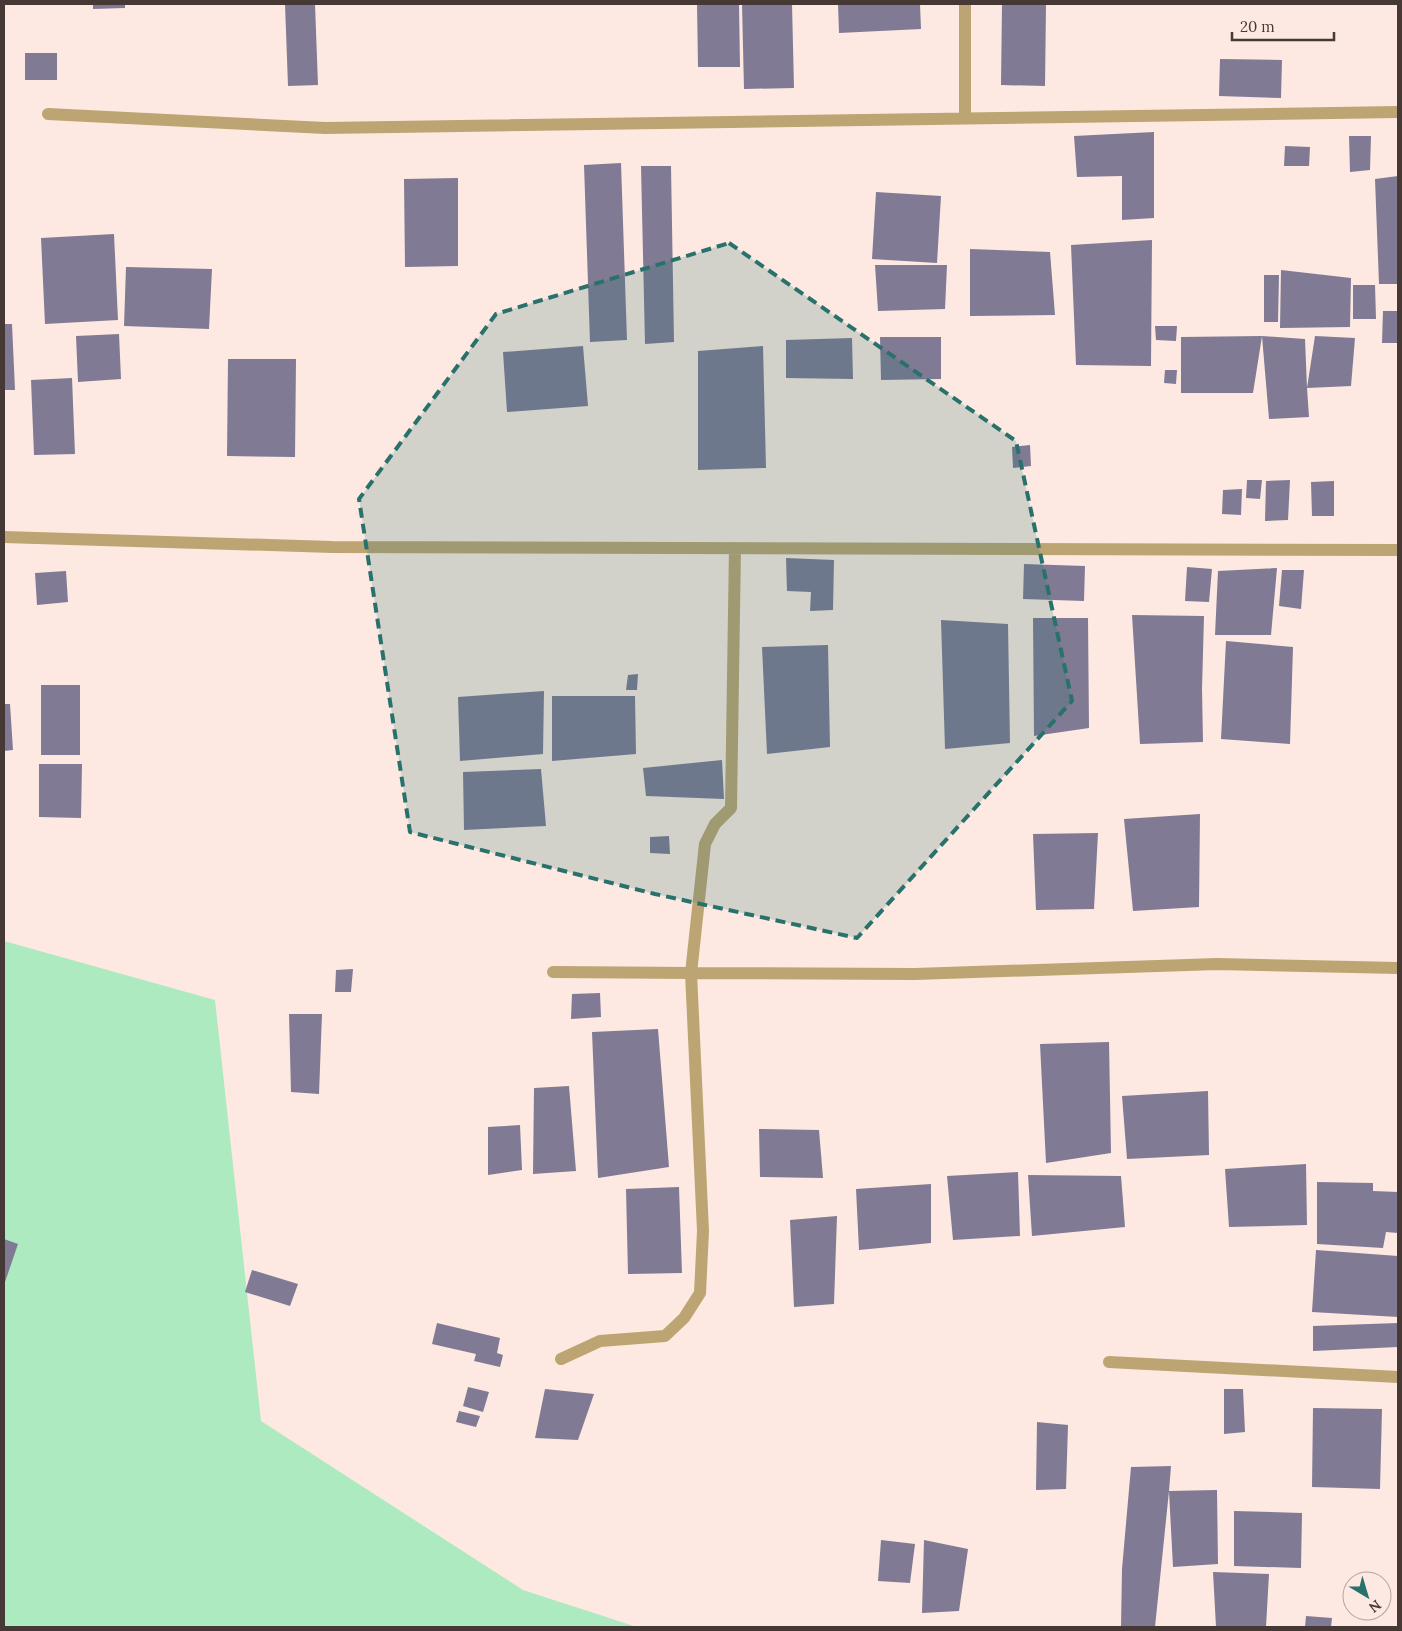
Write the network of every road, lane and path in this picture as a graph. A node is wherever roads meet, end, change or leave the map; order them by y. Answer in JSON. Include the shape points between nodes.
{"nodes":[{"id":1,"x":965,"y":4,"type":"edge"},
{"id":2,"x":1398,"y":112,"type":"edge"},
{"id":3,"x":48,"y":114,"type":"dead end"},
{"id":4,"x":965,"y":118,"type":"junction"},
{"id":5,"x":4,"y":537,"type":"edge"},
{"id":6,"x":735,"y":548,"type":"junction"},
{"id":7,"x":1398,"y":550,"type":"edge"},
{"id":8,"x":1398,"y":968,"type":"edge"},
{"id":9,"x":553,"y":972,"type":"dead end"},
{"id":10,"x":691,"y":973,"type":"junction"},
{"id":11,"x":560,"y":1359,"type":"dead end"},
{"id":12,"x":1109,"y":1362,"type":"dead end"},
{"id":13,"x":1398,"y":1377,"type":"edge"}],
"edges":[{"from":1,"to":4,"type":"street"},
{"from":2,"to":4,"type":"street"},
{"from":3,"to":4,"type":"street","via":[[325,128]]},
{"from":5,"to":6,"type":"street","via":[[332,547]]},
{"from":6,"to":7,"type":"street"},
{"from":6,"to":10,"type":"street","via":[[731,808],[715,824],[705,844]]},
{"from":8,"to":10,"type":"street","via":[[1217,964],[915,974]]},
{"from":9,"to":10,"type":"street"},
{"from":10,"to":11,"type":"street","via":[[703,1231],[700,1293],[684,1318],[665,1336],[600,1341]]},
{"from":12,"to":13,"type":"street"}]}
